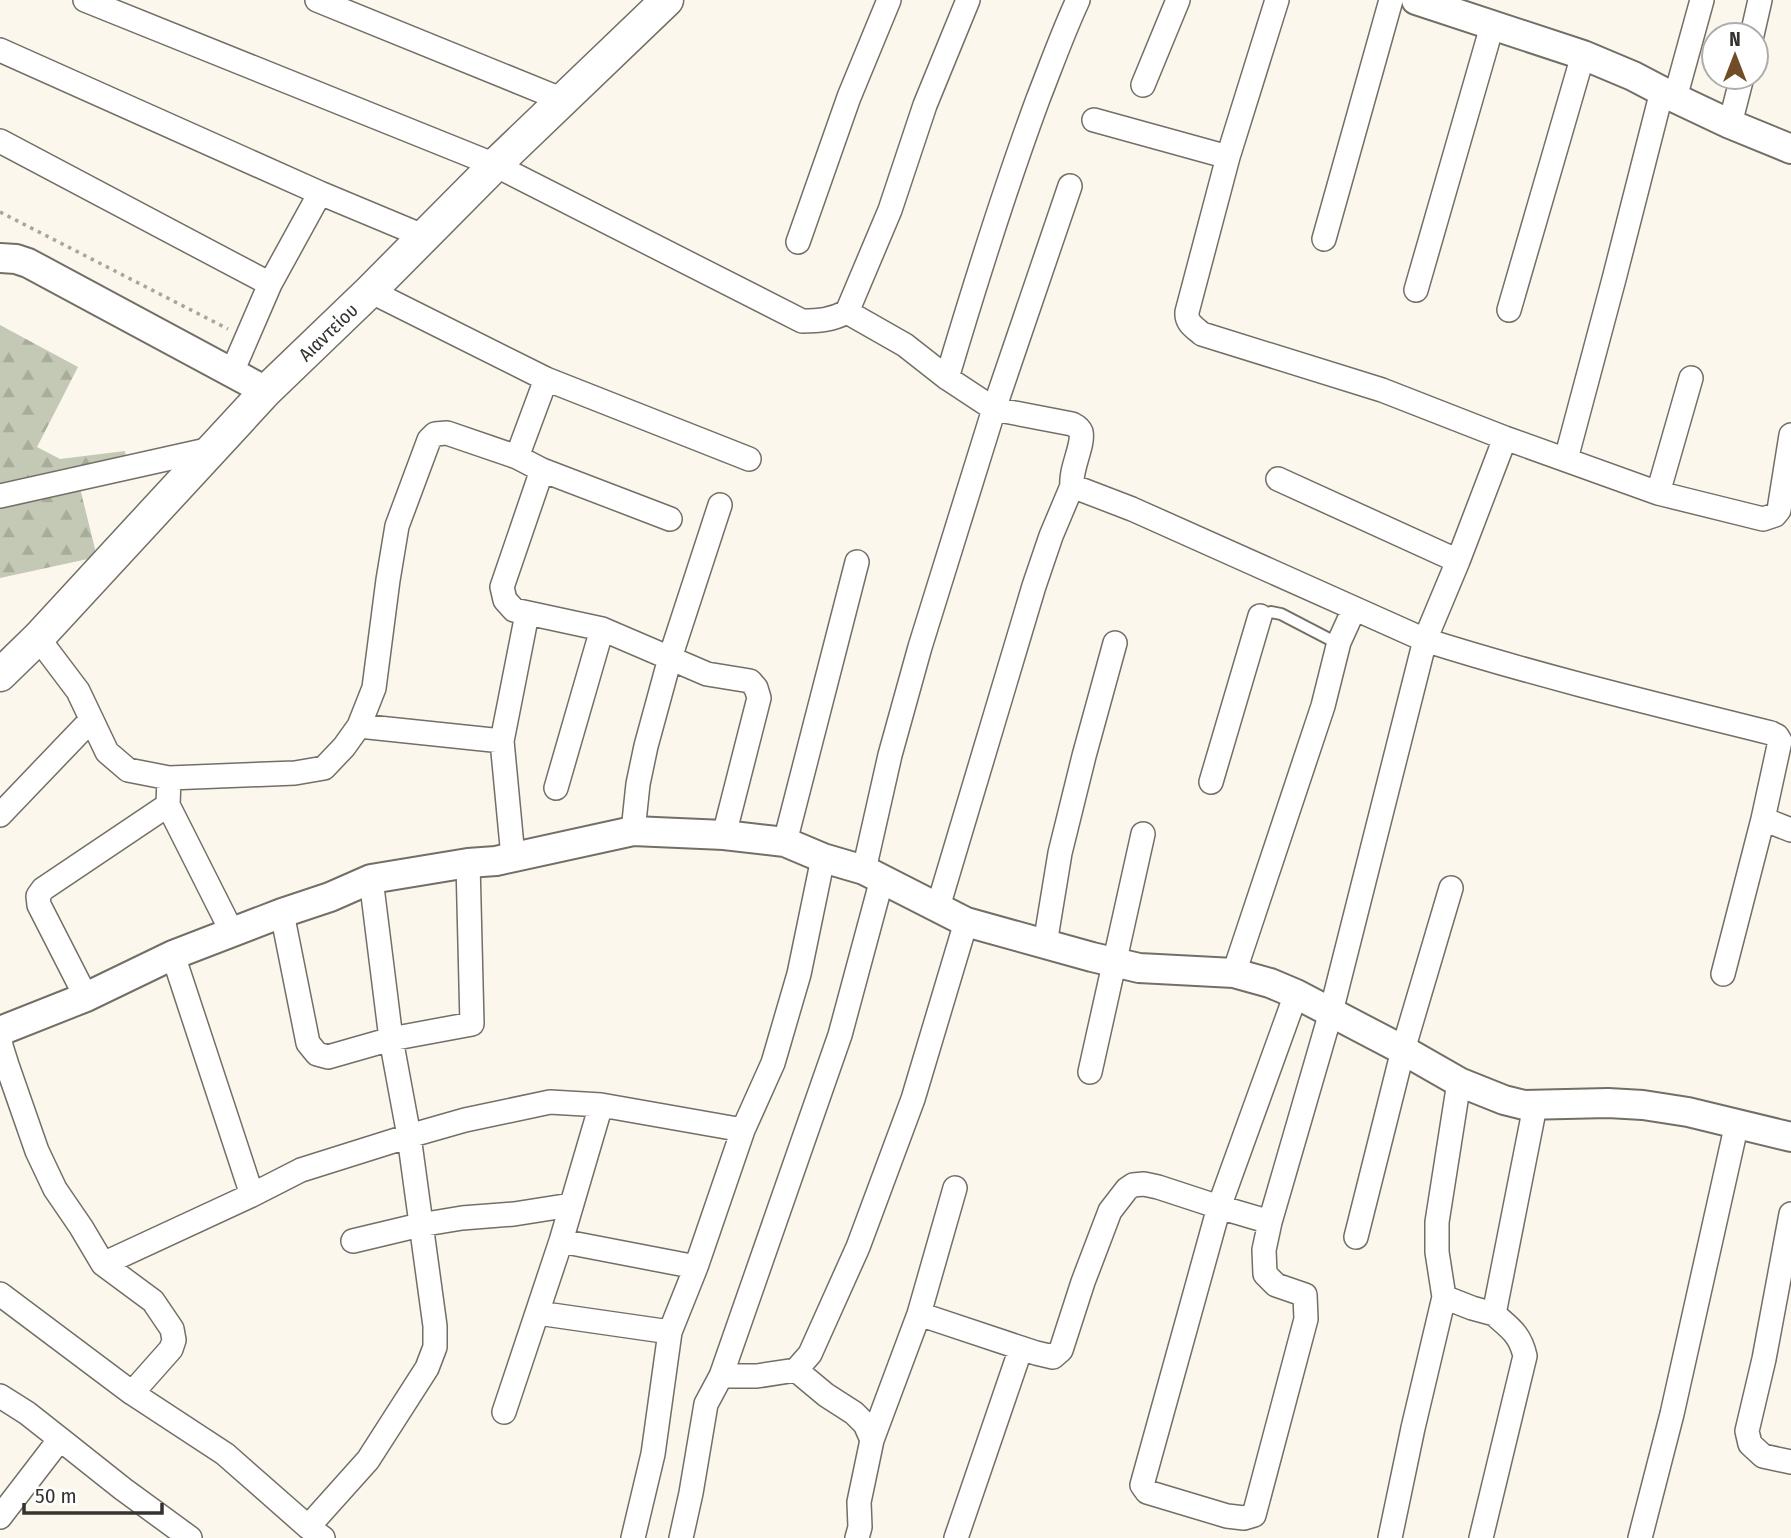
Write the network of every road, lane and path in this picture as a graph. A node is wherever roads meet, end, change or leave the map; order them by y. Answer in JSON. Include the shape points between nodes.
{"nodes":[{"id":1,"x":85,"y":0,"type":"edge"},
{"id":2,"x":317,"y":0,"type":"edge"},
{"id":3,"x":667,"y":0,"type":"edge"},
{"id":4,"x":889,"y":0,"type":"edge"},
{"id":5,"x":968,"y":0,"type":"edge"},
{"id":6,"x":1078,"y":0,"type":"edge"},
{"id":7,"x":1178,"y":0,"type":"edge"},
{"id":8,"x":1277,"y":0,"type":"edge"},
{"id":9,"x":1391,"y":0,"type":"edge"},
{"id":10,"x":1416,"y":0,"type":"edge"},
{"id":11,"x":1702,"y":0,"type":"edge"},
{"id":12,"x":1760,"y":0,"type":"edge"},
{"id":13,"x":1755,"y":21,"type":"edge"},
{"id":14,"x":1492,"y":26,"type":"junction"},
{"id":15,"x":0,"y":50,"type":"edge"},
{"id":16,"x":1583,"y":55,"type":"junction"},
{"id":17,"x":1143,"y":85,"type":"dead end"},
{"id":18,"x":1738,"y":91,"type":"edge"},
{"id":19,"x":1668,"y":95,"type":"junction"},
{"id":20,"x":563,"y":100,"type":"junction"},
{"id":21,"x":1094,"y":120,"type":"dead end"},
{"id":22,"x":1730,"y":124,"type":"junction"},
{"id":23,"x":0,"y":141,"type":"edge"},
{"id":24,"x":1791,"y":149,"type":"edge"},
{"id":25,"x":1227,"y":157,"type":"junction"},
{"id":26,"x":495,"y":166,"type":"junction"},
{"id":27,"x":1070,"y":186,"type":"dead end"},
{"id":28,"x":320,"y":193,"type":"junction"},
{"id":29,"x":0,"y":212,"type":"edge"},
{"id":30,"x":424,"y":236,"type":"junction"},
{"id":31,"x":1324,"y":239,"type":"dead end"},
{"id":32,"x":798,"y":242,"type":"dead end"},
{"id":33,"x":0,"y":258,"type":"edge"},
{"id":34,"x":270,"y":284,"type":"junction"},
{"id":35,"x":1416,"y":290,"type":"dead end"},
{"id":36,"x":370,"y":291,"type":"junction"},
{"id":37,"x":1509,"y":310,"type":"dead end"},
{"id":38,"x":847,"y":312,"type":"junction"},
{"id":39,"x":246,"y":338,"type":"junction"},
{"id":40,"x":232,"y":372,"type":"junction"},
{"id":41,"x":947,"y":378,"type":"junction"},
{"id":42,"x":1691,"y":378,"type":"dead end"},
{"id":43,"x":546,"y":379,"type":"junction"},
{"id":44,"x":266,"y":391,"type":"junction"},
{"id":45,"x":994,"y":409,"type":"junction"},
{"id":46,"x":1791,"y":435,"type":"edge"},
{"id":47,"x":1506,"y":438,"type":"junction"},
{"id":48,"x":211,"y":449,"type":"junction"},
{"id":49,"x":517,"y":457,"type":"junction"},
{"id":50,"x":749,"y":459,"type":"dead end"},
{"id":51,"x":1566,"y":459,"type":"junction"},
{"id":52,"x":542,"y":470,"type":"junction"},
{"id":53,"x":1278,"y":480,"type":"dead end"},
{"id":54,"x":1072,"y":486,"type":"junction"},
{"id":55,"x":1658,"y":493,"type":"junction"},
{"id":56,"x":0,"y":496,"type":"edge"},
{"id":57,"x":720,"y":505,"type":"dead end"},
{"id":58,"x":670,"y":519,"type":"dead end"},
{"id":59,"x":1458,"y":561,"type":"junction"},
{"id":60,"x":857,"y":562,"type":"dead end"},
{"id":61,"x":1354,"y":609,"type":"junction"},
{"id":62,"x":527,"y":614,"type":"junction"},
{"id":63,"x":1261,"y":616,"type":"joint"},
{"id":64,"x":602,"y":629,"type":"junction"},
{"id":65,"x":38,"y":638,"type":"junction"},
{"id":66,"x":1425,"y":640,"type":"junction"},
{"id":67,"x":1339,"y":642,"type":"junction"},
{"id":68,"x":1115,"y":643,"type":"dead end"},
{"id":69,"x":670,"y":658,"type":"junction"},
{"id":70,"x":0,"y":675,"type":"edge"},
{"id":71,"x":91,"y":720,"type":"junction"},
{"id":72,"x":359,"y":726,"type":"junction"},
{"id":73,"x":502,"y":741,"type":"junction"},
{"id":74,"x":169,"y":778,"type":"junction"},
{"id":75,"x":1210,"y":782,"type":"dead end"},
{"id":76,"x":556,"y":788,"type":"dead end"},
{"id":77,"x":168,"y":805,"type":"junction"},
{"id":78,"x":0,"y":815,"type":"edge"},
{"id":79,"x":1763,"y":820,"type":"junction"},
{"id":80,"x":1791,"y":830,"type":"edge"},
{"id":81,"x":633,"y":831,"type":"junction"},
{"id":82,"x":1143,"y":834,"type":"dead end"},
{"id":83,"x":724,"y":835,"type":"junction"},
{"id":84,"x":785,"y":842,"type":"junction"},
{"id":85,"x":513,"y":857,"type":"junction"},
{"id":86,"x":823,"y":858,"type":"junction"},
{"id":87,"x":468,"y":863,"type":"junction"},
{"id":88,"x":873,"y":874,"type":"junction"},
{"id":89,"x":371,"y":878,"type":"junction"},
{"id":90,"x":1451,"y":888,"type":"dead end"},
{"id":91,"x":938,"y":907,"type":"junction"},
{"id":92,"x":282,"y":913,"type":"junction"},
{"id":93,"x":966,"y":922,"type":"junction"},
{"id":94,"x":232,"y":932,"type":"junction"},
{"id":95,"x":1045,"y":944,"type":"junction"},
{"id":96,"x":173,"y":955,"type":"junction"},
{"id":97,"x":1114,"y":962,"type":"junction"},
{"id":98,"x":1234,"y":973,"type":"junction"},
{"id":99,"x":1723,"y":974,"type":"dead end"},
{"id":100,"x":1296,"y":994,"type":"junction"},
{"id":101,"x":86,"y":997,"type":"junction"},
{"id":102,"x":1331,"y":1012,"type":"junction"},
{"id":103,"x":0,"y":1033,"type":"edge"},
{"id":104,"x":391,"y":1039,"type":"junction"},
{"id":105,"x":1403,"y":1050,"type":"junction"},
{"id":106,"x":1090,"y":1072,"type":"dead end"},
{"id":107,"x":1459,"y":1082,"type":"junction"},
{"id":108,"x":601,"y":1105,"type":"junction"},
{"id":109,"x":1535,"y":1106,"type":"junction"},
{"id":110,"x":1737,"y":1123,"type":"junction"},
{"id":111,"x":743,"y":1130,"type":"junction"},
{"id":112,"x":409,"y":1136,"type":"junction"},
{"id":113,"x":1791,"y":1138,"type":"edge"},
{"id":114,"x":955,"y":1188,"type":"dead end"},
{"id":115,"x":252,"y":1195,"type":"junction"},
{"id":116,"x":571,"y":1205,"type":"junction"},
{"id":117,"x":1219,"y":1208,"type":"junction"},
{"id":118,"x":1791,"y":1214,"type":"edge"},
{"id":119,"x":1270,"y":1222,"type":"junction"},
{"id":120,"x":420,"y":1225,"type":"junction"},
{"id":121,"x":1356,"y":1237,"type":"dead end"},
{"id":122,"x":353,"y":1241,"type":"dead end"},
{"id":123,"x":561,"y":1241,"type":"junction"},
{"id":124,"x":103,"y":1264,"type":"junction"},
{"id":125,"x":696,"y":1266,"type":"junction"},
{"id":126,"x":0,"y":1294,"type":"edge"},
{"id":127,"x":1444,"y":1297,"type":"junction"},
{"id":128,"x":538,"y":1313,"type":"junction"},
{"id":129,"x":919,"y":1314,"type":"junction"},
{"id":130,"x":1494,"y":1314,"type":"junction"},
{"id":131,"x":670,"y":1332,"type":"junction"},
{"id":132,"x":1021,"y":1348,"type":"junction"},
{"id":133,"x":796,"y":1370,"type":"junction"},
{"id":134,"x":721,"y":1376,"type":"junction"},
{"id":135,"x":132,"y":1393,"type":"junction"},
{"id":136,"x":0,"y":1396,"type":"edge"},
{"id":137,"x":504,"y":1412,"type":"dead end"},
{"id":138,"x":60,"y":1439,"type":"junction"},
{"id":139,"x":872,"y":1440,"type":"junction"},
{"id":140,"x":1791,"y":1462,"type":"edge"},
{"id":141,"x":0,"y":1517,"type":"edge"},
{"id":142,"x":316,"y":1532,"type":"edge"},
{"id":143,"x":190,"y":1538,"type":"edge"},
{"id":144,"x":634,"y":1538,"type":"edge"},
{"id":145,"x":681,"y":1538,"type":"edge"},
{"id":146,"x":857,"y":1538,"type":"edge"},
{"id":147,"x":956,"y":1538,"type":"edge"},
{"id":148,"x":1390,"y":1538,"type":"edge"},
{"id":149,"x":1480,"y":1538,"type":"edge"},
{"id":150,"x":1640,"y":1538,"type":"edge"}],
"edges":[{"from":1,"to":26,"type":"street"},
{"from":2,"to":20,"type":"street"},
{"from":3,"to":20,"type":"main road","name":"Αιαντείου"},
{"from":4,"to":32,"type":"street"},
{"from":5,"to":38,"type":"street","via":[[925,105],[890,211]]},
{"from":6,"to":41,"type":"street","via":[[1014,166]]},
{"from":7,"to":17,"type":"street"},
{"from":8,"to":25,"type":"street"},
{"from":9,"to":31,"type":"street"},
{"from":10,"to":14,"type":"street"},
{"from":11,"to":19,"type":"street"},
{"from":12,"to":13,"type":"street"},
{"from":14,"to":16,"type":"street"},
{"from":14,"to":35,"type":"street"},
{"from":15,"to":28,"type":"street"},
{"from":16,"to":19,"type":"street"},
{"from":16,"to":37,"type":"street"},
{"from":18,"to":22,"type":"street"},
{"from":19,"to":22,"type":"street"},
{"from":19,"to":51,"type":"street"},
{"from":20,"to":26,"type":"main road","name":"Αιαντείου"},
{"from":21,"to":25,"type":"street"},
{"from":22,"to":24,"type":"street"},
{"from":23,"to":34,"type":"street"},
{"from":25,"to":47,"type":"street","via":[[1187,312],[1190,325],[1202,334],[1382,390]]},
{"from":26,"to":30,"type":"main road","name":"Αιαντείου"},
{"from":26,"to":38,"type":"street","via":[[802,321],[822,321]]},
{"from":27,"to":45,"type":"street"},
{"from":28,"to":30,"type":"street"},
{"from":28,"to":34,"type":"street"},
{"from":29,"to":39,"type":"path"},
{"from":30,"to":36,"type":"main road","name":"Αιαντείου"},
{"from":33,"to":40,"type":"street","via":[[28,263]]},
{"from":34,"to":39,"type":"street"},
{"from":36,"to":43,"type":"street"},
{"from":36,"to":44,"type":"main road","name":"Αιαντείου"},
{"from":38,"to":41,"type":"street","via":[[905,345]]},
{"from":39,"to":40,"type":"street"},
{"from":40,"to":44,"type":"street"},
{"from":41,"to":45,"type":"street"},
{"from":42,"to":55,"type":"street"},
{"from":43,"to":49,"type":"street"},
{"from":43,"to":50,"type":"street"},
{"from":44,"to":48,"type":"main road","name":"Αιαντείου"},
{"from":45,"to":54,"type":"street","via":[[1078,428]]},
{"from":45,"to":88,"type":"street","via":[[890,755]]},
{"from":46,"to":55,"type":"street","via":[[1775,515],[1763,519]]},
{"from":47,"to":51,"type":"street"},
{"from":47,"to":59,"type":"street"},
{"from":48,"to":56,"type":"street"},
{"from":48,"to":65,"type":"main road","name":"Αιαντείου"},
{"from":49,"to":52,"type":"street"},
{"from":49,"to":72,"type":"street","via":[[447,433],[429,440],[397,526],[374,688]]},
{"from":51,"to":55,"type":"street"},
{"from":52,"to":58,"type":"street"},
{"from":52,"to":62,"type":"street","via":[[502,587],[514,610]]},
{"from":53,"to":59,"type":"street"},
{"from":54,"to":61,"type":"street"},
{"from":54,"to":91,"type":"street","via":[[1034,586]]},
{"from":57,"to":69,"type":"street"},
{"from":59,"to":66,"type":"street"},
{"from":60,"to":84,"type":"street"},
{"from":61,"to":66,"type":"street"},
{"from":61,"to":67,"type":"street"},
{"from":62,"to":64,"type":"street"},
{"from":62,"to":73,"type":"street"},
{"from":63,"to":67,"type":"lane","via":[[1281,614]]},
{"from":63,"to":75,"type":"street"},
{"from":64,"to":69,"type":"street"},
{"from":64,"to":76,"type":"street"},
{"from":65,"to":70,"type":"main road","name":"Αιαντείου"},
{"from":65,"to":71,"type":"street","via":[[78,691]]},
{"from":66,"to":79,"type":"street","via":[[1777,736],[1780,741]]},
{"from":66,"to":102,"type":"street"},
{"from":67,"to":98,"type":"street","via":[[1323,706]]},
{"from":68,"to":95,"type":"street","via":[[1060,853]]},
{"from":69,"to":81,"type":"street","via":[[643,759]]},
{"from":69,"to":83,"type":"street","via":[[707,674],[750,681],[756,688],[759,698]]},
{"from":71,"to":74,"type":"street","via":[[107,752],[128,771]]},
{"from":71,"to":78,"type":"street"},
{"from":72,"to":73,"type":"street"},
{"from":72,"to":74,"type":"street","via":[[324,768]]},
{"from":73,"to":85,"type":"street"},
{"from":74,"to":77,"type":"street"},
{"from":77,"to":94,"type":"street"},
{"from":77,"to":101,"type":"street","via":[[38,896]]},
{"from":79,"to":80,"type":"street"},
{"from":79,"to":99,"type":"street"},
{"from":81,"to":83,"type":"street"},
{"from":81,"to":85,"type":"street"},
{"from":82,"to":97,"type":"street"},
{"from":83,"to":84,"type":"street"},
{"from":84,"to":86,"type":"street"},
{"from":85,"to":87,"type":"street"},
{"from":86,"to":88,"type":"street"},
{"from":86,"to":111,"type":"street","via":[[799,974],[773,1063]]},
{"from":87,"to":89,"type":"street"},
{"from":87,"to":104,"type":"street","via":[[472,1024]]},
{"from":88,"to":91,"type":"street"},
{"from":88,"to":134,"type":"street","via":[[840,1035]]},
{"from":89,"to":92,"type":"street"},
{"from":89,"to":104,"type":"street"},
{"from":90,"to":105,"type":"street"},
{"from":91,"to":93,"type":"street"},
{"from":92,"to":94,"type":"street"},
{"from":92,"to":104,"type":"street","via":[[308,1043],[317,1055],[328,1057]]},
{"from":93,"to":95,"type":"street"},
{"from":93,"to":133,"type":"street","via":[[914,1099],[858,1247],[810,1354]]},
{"from":94,"to":96,"type":"street"},
{"from":95,"to":97,"type":"street"},
{"from":96,"to":101,"type":"street"},
{"from":96,"to":115,"type":"street"},
{"from":97,"to":98,"type":"street","via":[[1139,968]]},
{"from":97,"to":106,"type":"street"},
{"from":98,"to":100,"type":"street"},
{"from":100,"to":102,"type":"street"},
{"from":100,"to":117,"type":"street"},
{"from":101,"to":103,"type":"street"},
{"from":102,"to":105,"type":"street"},
{"from":102,"to":119,"type":"street"},
{"from":103,"to":124,"type":"street","via":[[37,1152]]},
{"from":104,"to":112,"type":"street"},
{"from":105,"to":107,"type":"street"},
{"from":105,"to":121,"type":"street"},
{"from":107,"to":109,"type":"street","via":[[1504,1100]]},
{"from":107,"to":127,"type":"street","via":[[1437,1223]]},
{"from":108,"to":111,"type":"street"},
{"from":108,"to":112,"type":"street","via":[[550,1102]]},
{"from":108,"to":116,"type":"street"},
{"from":109,"to":110,"type":"street","via":[[1608,1102]]},
{"from":109,"to":130,"type":"street"},
{"from":110,"to":113,"type":"street"},
{"from":110,"to":150,"type":"street"},
{"from":111,"to":125,"type":"street"},
{"from":112,"to":115,"type":"street","via":[[301,1170]]},
{"from":112,"to":120,"type":"street"},
{"from":114,"to":129,"type":"street"},
{"from":115,"to":124,"type":"street"},
{"from":116,"to":120,"type":"street"},
{"from":116,"to":123,"type":"street"},
{"from":117,"to":119,"type":"street"},
{"from":117,"to":119,"type":"street","via":[[1142,1485],[1147,1492],[1244,1518],[1254,1515],[1306,1319],[1305,1295],[1276,1285],[1265,1275]]},
{"from":117,"to":132,"type":"street","via":[[1144,1184],[1127,1189],[1110,1212],[1060,1350],[1053,1357]]},
{"from":118,"to":140,"type":"street","via":[[1746,1432],[1750,1444],[1763,1456]]},
{"from":120,"to":122,"type":"street"},
{"from":120,"to":142,"type":"street","via":[[435,1347],[368,1460]]},
{"from":123,"to":125,"type":"street"},
{"from":123,"to":128,"type":"street"},
{"from":124,"to":135,"type":"street","via":[[153,1301],[172,1329],[171,1349]]},
{"from":125,"to":131,"type":"street"},
{"from":126,"to":135,"type":"street"},
{"from":127,"to":130,"type":"street"},
{"from":127,"to":148,"type":"street"},
{"from":128,"to":131,"type":"street"},
{"from":128,"to":137,"type":"street"},
{"from":129,"to":132,"type":"street"},
{"from":129,"to":139,"type":"street"},
{"from":130,"to":149,"type":"street","via":[[1518,1335],[1525,1356]]},
{"from":131,"to":144,"type":"street","via":[[653,1454]]},
{"from":132,"to":147,"type":"street"},
{"from":133,"to":134,"type":"street"},
{"from":133,"to":139,"type":"street","via":[[860,1419]]},
{"from":134,"to":145,"type":"street","via":[[706,1404]]},
{"from":135,"to":142,"type":"street","via":[[225,1454]]},
{"from":136,"to":138,"type":"street"},
{"from":138,"to":141,"type":"street"},
{"from":138,"to":143,"type":"street"},
{"from":139,"to":146,"type":"street"}]}
